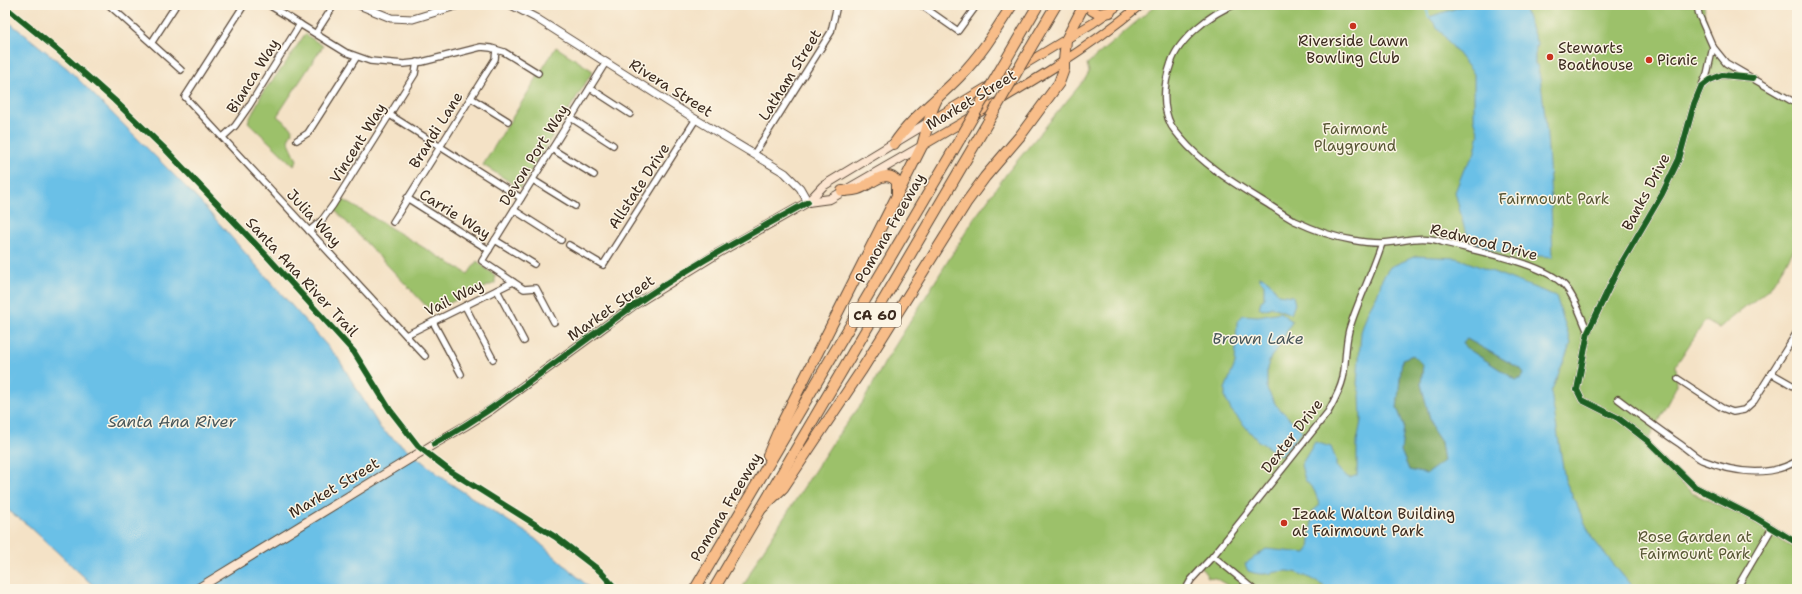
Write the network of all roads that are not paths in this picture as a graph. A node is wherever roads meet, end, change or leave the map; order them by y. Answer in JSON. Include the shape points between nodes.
{"nodes":[{"id":1,"x":110,"y":5,"type":"edge"},
{"id":2,"x":176,"y":5,"type":"edge"},
{"id":3,"x":244,"y":5,"type":"edge"},
{"id":4,"x":270,"y":5,"type":"edge"},
{"id":5,"x":334,"y":5,"type":"edge"},
{"id":6,"x":359,"y":5,"type":"edge"},
{"id":7,"x":459,"y":5,"type":"edge"},
{"id":8,"x":511,"y":5,"type":"edge"},
{"id":9,"x":837,"y":5,"type":"edge"},
{"id":10,"x":921,"y":5,"type":"edge"},
{"id":11,"x":976,"y":5,"type":"edge"},
{"id":12,"x":1012,"y":5,"type":"edge"},
{"id":13,"x":1038,"y":5,"type":"edge"},
{"id":14,"x":1056,"y":5,"type":"edge"},
{"id":15,"x":1084,"y":5,"type":"edge"},
{"id":16,"x":1090,"y":5,"type":"edge"},
{"id":17,"x":1119,"y":5,"type":"edge"},
{"id":18,"x":1140,"y":5,"type":"edge"},
{"id":19,"x":1698,"y":5,"type":"edge"},
{"id":20,"x":1792,"y":5,"type":"edge"},
{"id":21,"x":1230,"y":6,"type":"edge"},
{"id":22,"x":1797,"y":6,"type":"edge"},
{"id":23,"x":1110,"y":12,"type":"junction"},
{"id":24,"x":300,"y":24,"type":"junction"},
{"id":25,"x":316,"y":33,"type":"junction"},
{"id":26,"x":1066,"y":40,"type":"junction"},
{"id":27,"x":152,"y":42,"type":"junction"},
{"id":28,"x":1713,"y":48,"type":"junction"},
{"id":29,"x":496,"y":50,"type":"junction"},
{"id":30,"x":356,"y":58,"type":"junction"},
{"id":31,"x":1064,"y":61,"type":"junction"},
{"id":32,"x":417,"y":62,"type":"junction"},
{"id":33,"x":606,"y":62,"type":"junction"},
{"id":34,"x":181,"y":70,"type":"dead end"},
{"id":35,"x":538,"y":74,"type":"dead end"},
{"id":36,"x":1753,"y":78,"type":"junction"},
{"id":37,"x":1701,"y":87,"type":"junction"},
{"id":38,"x":590,"y":88,"type":"junction"},
{"id":39,"x":471,"y":98,"type":"junction"},
{"id":40,"x":937,"y":99,"type":"junction"},
{"id":41,"x":1797,"y":104,"type":"edge"},
{"id":42,"x":630,"y":114,"type":"dead end"},
{"id":43,"x":390,"y":115,"type":"junction"},
{"id":44,"x":571,"y":118,"type":"junction"},
{"id":45,"x":696,"y":119,"type":"junction"},
{"id":46,"x":508,"y":121,"type":"dead end"},
{"id":47,"x":929,"y":122,"type":"junction"},
{"id":48,"x":223,"y":137,"type":"junction"},
{"id":49,"x":297,"y":140,"type":"dead end"},
{"id":50,"x":894,"y":144,"type":"junction"},
{"id":51,"x":613,"y":145,"type":"dead end"},
{"id":52,"x":922,"y":146,"type":"junction"},
{"id":53,"x":440,"y":147,"type":"junction"},
{"id":54,"x":552,"y":149,"type":"junction"},
{"id":55,"x":754,"y":154,"type":"junction"},
{"id":56,"x":594,"y":175,"type":"dead end"},
{"id":57,"x":533,"y":180,"type":"junction"},
{"id":58,"x":842,"y":192,"type":"junction"},
{"id":59,"x":897,"y":194,"type":"junction"},
{"id":60,"x":407,"y":198,"type":"junction"},
{"id":61,"x":521,"y":198,"type":"junction"},
{"id":62,"x":808,"y":202,"type":"junction"},
{"id":63,"x":575,"y":206,"type":"dead end"},
{"id":64,"x":514,"y":210,"type":"junction"},
{"id":65,"x":393,"y":222,"type":"dead end"},
{"id":66,"x":309,"y":231,"type":"junction"},
{"id":67,"x":495,"y":240,"type":"junction"},
{"id":68,"x":562,"y":240,"type":"dead end"},
{"id":69,"x":1382,"y":243,"type":"junction"},
{"id":70,"x":569,"y":245,"type":"dead end"},
{"id":71,"x":489,"y":250,"type":"junction"},
{"id":72,"x":534,"y":264,"type":"dead end"},
{"id":73,"x":513,"y":282,"type":"junction"},
{"id":74,"x":497,"y":290,"type":"junction"},
{"id":75,"x":465,"y":306,"type":"junction"},
{"id":76,"x":434,"y":322,"type":"junction"},
{"id":77,"x":554,"y":322,"type":"dead end"},
{"id":78,"x":1588,"y":332,"type":"junction"},
{"id":79,"x":1797,"y":332,"type":"edge"},
{"id":80,"x":406,"y":335,"type":"junction"},
{"id":81,"x":524,"y":341,"type":"dead end"},
{"id":82,"x":425,"y":356,"type":"dead end"},
{"id":83,"x":493,"y":359,"type":"dead end"},
{"id":84,"x":1771,"y":372,"type":"junction"},
{"id":85,"x":461,"y":374,"type":"dead end"},
{"id":86,"x":1678,"y":379,"type":"dead end"},
{"id":87,"x":1797,"y":388,"type":"edge"},
{"id":88,"x":1618,"y":398,"type":"dead end"},
{"id":89,"x":1797,"y":461,"type":"edge"},
{"id":90,"x":750,"y":495,"type":"junction"},
{"id":91,"x":761,"y":509,"type":"junction"},
{"id":92,"x":1772,"y":528,"type":"junction"},
{"id":93,"x":1797,"y":543,"type":"edge"},
{"id":94,"x":1213,"y":556,"type":"junction"},
{"id":95,"x":197,"y":589,"type":"edge"},
{"id":96,"x":695,"y":589,"type":"edge"},
{"id":97,"x":714,"y":589,"type":"edge"},
{"id":98,"x":1186,"y":589,"type":"edge"},
{"id":99,"x":1253,"y":589,"type":"edge"},
{"id":100,"x":1738,"y":589,"type":"edge"}],
"edges":[{"from":1,"to":27,"type":"street"},
{"from":2,"to":27,"type":"street"},
{"from":3,"to":48,"type":"street","name":"Julia Way","via":[[185,97]]},
{"from":4,"to":24,"type":"street"},
{"from":5,"to":25,"type":"street"},
{"from":6,"to":7,"type":"street","via":[[391,18],[413,19]]},
{"from":8,"to":33,"type":"street","name":"Rivera Street"},
{"from":9,"to":55,"type":"street","name":"Latham Street","via":[[831,32]]},
{"from":10,"to":11,"type":"street","via":[[958,31]]},
{"from":12,"to":40,"type":"highway","via":[[982,50]]},
{"from":13,"to":90,"type":"highway","name":"Pomona Freeway","number":"CA 60","bridge":true},
{"from":14,"to":91,"type":"highway","name":"Pomona Freeway","number":"CA 60","bridge":true},
{"from":15,"to":26,"type":"highway"},
{"from":16,"to":23,"type":"highway","via":[[1092,10],[1099,14]]},
{"from":17,"to":23,"type":"main road","name":"Market Street"},
{"from":18,"to":31,"type":"main road","name":"Market Street","via":[[1106,33]]},
{"from":19,"to":28,"type":"street","via":[[1699,15]]},
{"from":20,"to":22,"type":"street"},
{"from":21,"to":69,"type":"street","name":"Redwood Drive","via":[[1203,23],[1189,36],[1172,60],[1166,79],[1164,104],[1171,126],[1208,166],[1294,221],[1351,240]]},
{"from":23,"to":26,"type":"main road","name":"Market Street"},
{"from":24,"to":25,"type":"street"},
{"from":24,"to":48,"type":"street","name":"Bianca Way","via":[[249,106],[235,126]]},
{"from":25,"to":30,"type":"street"},
{"from":26,"to":31,"type":"highway"},
{"from":26,"to":47,"type":"main road","name":"Market Street"},
{"from":27,"to":34,"type":"street"},
{"from":28,"to":36,"type":"street","via":[[1726,63]]},
{"from":28,"to":37,"type":"street","name":"Banks Drive"},
{"from":29,"to":32,"type":"street","via":[[481,47]]},
{"from":29,"to":35,"type":"street","via":[[504,52]]},
{"from":29,"to":39,"type":"street","name":"Brandi Lane","via":[[495,59]]},
{"from":30,"to":32,"type":"street","via":[[387,63]]},
{"from":30,"to":49,"type":"street","via":[[308,133]]},
{"from":31,"to":52,"type":"main road","name":"Market Street"},
{"from":31,"to":91,"type":"highway","via":[[1059,83],[966,203],[784,488]]},
{"from":32,"to":43,"type":"street","name":"Vincent Way","via":[[415,74]]},
{"from":33,"to":38,"type":"street","name":"Devon Port Way"},
{"from":33,"to":45,"type":"street","name":"Rivera Street"},
{"from":36,"to":37,"type":"street","via":[[1722,75]]},
{"from":36,"to":41,"type":"street"},
{"from":37,"to":78,"type":"street","name":"Banks Drive","via":[[1679,159],[1662,194],[1618,269]]},
{"from":38,"to":42,"type":"street"},
{"from":38,"to":44,"type":"street","name":"Devon Port Way"},
{"from":39,"to":46,"type":"street"},
{"from":39,"to":53,"type":"street","name":"Brandi Lane"},
{"from":40,"to":47,"type":"highway"},
{"from":40,"to":50,"type":"highway","via":[[903,129]]},
{"from":43,"to":53,"type":"street"},
{"from":43,"to":66,"type":"street","name":"Vincent Way","via":[[333,205],[322,220]]},
{"from":44,"to":51,"type":"street"},
{"from":44,"to":54,"type":"street","name":"Devon Port Way"},
{"from":45,"to":55,"type":"street","name":"Rivera Street"},
{"from":45,"to":70,"type":"street","name":"Allstate Drive","via":[[603,265]]},
{"from":47,"to":50,"type":"main road","name":"Market Street"},
{"from":47,"to":52,"type":"highway"},
{"from":48,"to":66,"type":"street","name":"Julia Way"},
{"from":50,"to":62,"type":"main road","name":"Market Street","via":[[823,186]]},
{"from":52,"to":58,"type":"main road","name":"Market Street"},
{"from":52,"to":59,"type":"highway"},
{"from":53,"to":60,"type":"street","name":"Brandi Lane"},
{"from":53,"to":61,"type":"street"},
{"from":54,"to":56,"type":"street"},
{"from":54,"to":57,"type":"street","name":"Devon Port Way"},
{"from":55,"to":62,"type":"street","name":"Rivera Street","via":[[792,179]]},
{"from":57,"to":61,"type":"street","name":"Devon Port Way"},
{"from":57,"to":63,"type":"street"},
{"from":58,"to":59,"type":"highway","via":[[859,189],[887,176],[897,182]]},
{"from":58,"to":62,"type":"main road","name":"Market Street","via":[[830,199]]},
{"from":59,"to":90,"type":"highway","via":[[780,427]]},
{"from":60,"to":65,"type":"street","name":"Brandi Lane"},
{"from":60,"to":71,"type":"street","name":"Carrie Way"},
{"from":61,"to":64,"type":"street","name":"Devon Port Way"},
{"from":62,"to":95,"type":"main road","name":"Market Street","via":[[634,305],[492,409]]},
{"from":64,"to":67,"type":"street","name":"Devon Port Way"},
{"from":64,"to":68,"type":"street"},
{"from":66,"to":80,"type":"street","name":"Julia Way"},
{"from":67,"to":71,"type":"street","name":"Devon Port Way"},
{"from":67,"to":72,"type":"street"},
{"from":69,"to":78,"type":"street","name":"Redwood Drive","via":[[1433,238],[1541,269],[1565,286]]},
{"from":69,"to":94,"type":"street","name":"Dexter Drive","via":[[1354,314],[1338,394],[1328,412]]},
{"from":71,"to":73,"type":"street","name":"Devon Port Way","via":[[482,261]]},
{"from":73,"to":74,"type":"street","name":"Vail Way"},
{"from":73,"to":77,"type":"street","via":[[524,289],[536,288]]},
{"from":74,"to":75,"type":"street","name":"Vail Way"},
{"from":74,"to":81,"type":"street"},
{"from":75,"to":76,"type":"street","name":"Vail Way"},
{"from":75,"to":83,"type":"street"},
{"from":76,"to":80,"type":"street","name":"Vail Way"},
{"from":76,"to":85,"type":"street"},
{"from":78,"to":92,"type":"street","via":[[1577,390],[1582,400],[1618,418],[1642,436],[1696,487]]},
{"from":79,"to":84,"type":"street"},
{"from":80,"to":82,"type":"street","name":"Julia Way"},
{"from":84,"to":86,"type":"street","via":[[1754,401],[1744,410],[1733,412],[1722,408]]},
{"from":84,"to":87,"type":"street"},
{"from":88,"to":89,"type":"street","via":[[1701,459],[1726,468],[1760,472]]},
{"from":90,"to":96,"type":"highway","name":"Pomona Freeway","number":"CA 60"},
{"from":91,"to":97,"type":"highway","name":"Pomona Freeway","number":"CA 60"},
{"from":92,"to":93,"type":"street"},
{"from":92,"to":100,"type":"street"},
{"from":94,"to":98,"type":"street","name":"Dexter Drive"},
{"from":94,"to":99,"type":"street"}]}
